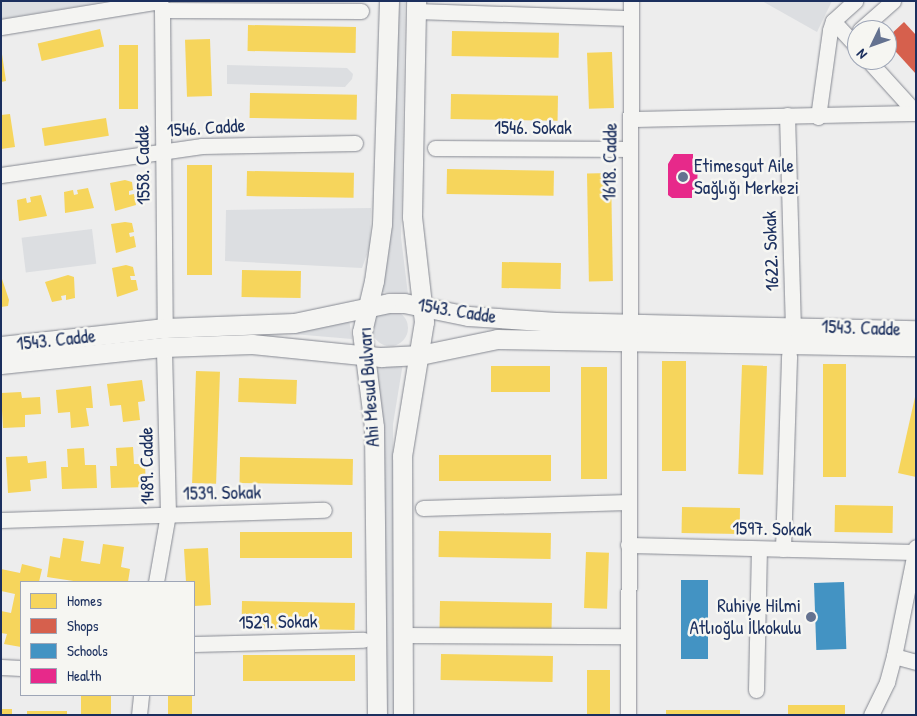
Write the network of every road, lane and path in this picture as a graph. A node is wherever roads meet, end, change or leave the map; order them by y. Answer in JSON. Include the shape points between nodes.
{"nodes":[{"id":1,"x":389,"y":1,"type":"edge"},
{"id":2,"x":631,"y":1,"type":"edge"},
{"id":3,"x":855,"y":1,"type":"edge"},
{"id":4,"x":893,"y":1,"type":"edge"},
{"id":5,"x":161,"y":4,"type":"edge"},
{"id":6,"x":416,"y":6,"type":"edge"},
{"id":7,"x":361,"y":11,"type":"dead end"},
{"id":8,"x":631,"y":18,"type":"junction"},
{"id":9,"x":873,"y":20,"type":"edge"},
{"id":10,"x":833,"y":21,"type":"junction"},
{"id":11,"x":1,"y":27,"type":"edge"},
{"id":12,"x":847,"y":31,"type":"edge"},
{"id":13,"x":877,"y":70,"type":"edge"},
{"id":14,"x":916,"y":113,"type":"edge"},
{"id":15,"x":788,"y":115,"type":"junction"},
{"id":16,"x":818,"y":116,"type":"junction"},
{"id":17,"x":630,"y":119,"type":"junction"},
{"id":18,"x":355,"y":143,"type":"dead end"},
{"id":19,"x":435,"y":148,"type":"dead end"},
{"id":20,"x":630,"y":149,"type":"junction"},
{"id":21,"x":163,"y":151,"type":"junction"},
{"id":22,"x":1,"y":175,"type":"edge"},
{"id":23,"x":366,"y":306,"type":"junction"},
{"id":24,"x":422,"y":306,"type":"junction"},
{"id":25,"x":793,"y":326,"type":"junction"},
{"id":26,"x":165,"y":328,"type":"junction"},
{"id":27,"x":916,"y":330,"type":"edge"},
{"id":28,"x":628,"y":332,"type":"junction"},
{"id":29,"x":1,"y":346,"type":"edge"},
{"id":30,"x":916,"y":346,"type":"edge"},
{"id":31,"x":164,"y":347,"type":"junction"},
{"id":32,"x":365,"y":355,"type":"junction"},
{"id":33,"x":420,"y":355,"type":"junction"},
{"id":34,"x":789,"y":356,"type":"dead end"},
{"id":35,"x":1,"y":364,"type":"edge"},
{"id":36,"x":628,"y":502,"type":"junction"},
{"id":37,"x":424,"y":508,"type":"dead end"},
{"id":38,"x":324,"y":510,"type":"dead end"},
{"id":39,"x":168,"y":514,"type":"junction"},
{"id":40,"x":1,"y":520,"type":"edge"},
{"id":41,"x":628,"y":545,"type":"junction"},
{"id":42,"x":758,"y":549,"type":"junction"},
{"id":43,"x":783,"y":549,"type":"junction"},
{"id":44,"x":915,"y":550,"type":"edge"},
{"id":45,"x":156,"y":581,"type":"edge"},
{"id":46,"x":404,"y":635,"type":"junction"},
{"id":47,"x":628,"y":636,"type":"junction"},
{"id":48,"x":363,"y":640,"type":"dead end"},
{"id":49,"x":195,"y":644,"type":"edge"},
{"id":50,"x":894,"y":656,"type":"junction"},
{"id":51,"x":916,"y":662,"type":"edge"},
{"id":52,"x":1,"y":667,"type":"edge"},
{"id":53,"x":20,"y":668,"type":"edge"},
{"id":54,"x":756,"y":690,"type":"dead end"},
{"id":55,"x":141,"y":696,"type":"edge"},
{"id":56,"x":139,"y":715,"type":"edge"},
{"id":57,"x":377,"y":715,"type":"edge"},
{"id":58,"x":403,"y":715,"type":"edge"},
{"id":59,"x":628,"y":715,"type":"edge"},
{"id":60,"x":871,"y":715,"type":"edge"}],
"edges":[{"from":1,"to":23,"type":"main road","name":"Ahi Mesud Bulvarı","via":[[382,224],[374,280]]},
{"from":2,"to":8,"type":"street","name":"1618. Cadde"},
{"from":3,"to":10,"type":"street"},
{"from":4,"to":9,"type":"street"},
{"from":5,"to":7,"type":"street"},
{"from":5,"to":11,"type":"street"},
{"from":5,"to":21,"type":"street","name":"1558. Cadde"},
{"from":6,"to":8,"type":"street"},
{"from":6,"to":24,"type":"main road","name":"Ahi Mesud Bulvarı","via":[[412,217]]},
{"from":8,"to":17,"type":"street","name":"1618. Cadde"},
{"from":10,"to":12,"type":"street"},
{"from":10,"to":16,"type":"street"},
{"from":13,"to":14,"type":"street"},
{"from":14,"to":16,"type":"street"},
{"from":15,"to":16,"type":"street"},
{"from":15,"to":17,"type":"street"},
{"from":15,"to":25,"type":"street","name":"1622. Sokak"},
{"from":17,"to":20,"type":"street","name":"1618. Cadde"},
{"from":18,"to":21,"type":"street","name":"1546. Cadde","via":[[202,146]]},
{"from":19,"to":20,"type":"street","name":"1546. Sokak"},
{"from":20,"to":28,"type":"street","name":"1618. Cadde"},
{"from":21,"to":22,"type":"street","name":"1546. Cadde"},
{"from":21,"to":26,"type":"street","name":"1558. Cadde"},
{"from":23,"to":24,"type":"main road","name":"1543. Cadde","via":[[404,303]]},
{"from":23,"to":26,"type":"main road","name":"1543. Cadde","via":[[294,323]]},
{"from":23,"to":32,"type":"main road","name":"Ahi Mesud Bulvarı","via":[[362,332]]},
{"from":24,"to":28,"type":"main road","name":"1543. Cadde","via":[[487,318]]},
{"from":24,"to":33,"type":"main road","name":"Ahi Mesud Bulvarı"},
{"from":25,"to":27,"type":"main road","name":"1543. Cadde"},
{"from":25,"to":28,"type":"main road","name":"1543. Cadde"},
{"from":26,"to":29,"type":"main road","name":"1543. Cadde"},
{"from":28,"to":30,"type":"main road","name":"1543. Cadde"},
{"from":28,"to":33,"type":"main road","name":"1543. Cadde","via":[[482,340]]},
{"from":28,"to":36,"type":"street","name":"1618. Cadde"},
{"from":31,"to":32,"type":"main road","name":"1543. Cadde","via":[[278,344]]},
{"from":31,"to":35,"type":"main road","name":"1543. Cadde"},
{"from":31,"to":39,"type":"street","name":"1489. Cadde"},
{"from":32,"to":33,"type":"main road","name":"1543. Cadde"},
{"from":32,"to":57,"type":"main road","name":"Ahi Mesud Bulvarı","via":[[374,427]]},
{"from":33,"to":46,"type":"main road","name":"Ahi Mesud Bulvarı","via":[[409,400],[402,456]]},
{"from":34,"to":43,"type":"street"},
{"from":36,"to":37,"type":"street"},
{"from":36,"to":41,"type":"street","name":"1618. Cadde"},
{"from":38,"to":39,"type":"street","name":"1539. Sokak"},
{"from":39,"to":40,"type":"street","name":"1539. Sokak"},
{"from":39,"to":45,"type":"street","name":"1489. Cadde"},
{"from":41,"to":42,"type":"street","name":"1597. Sokak"},
{"from":41,"to":47,"type":"street","name":"1618. Cadde"},
{"from":42,"to":43,"type":"street","name":"1597. Sokak"},
{"from":42,"to":54,"type":"street"},
{"from":43,"to":44,"type":"street","name":"1597. Sokak"},
{"from":44,"to":50,"type":"street"},
{"from":46,"to":47,"type":"street"},
{"from":46,"to":58,"type":"main road","name":"Ahi Mesud Bulvarı"},
{"from":47,"to":59,"type":"street","name":"1618. Cadde"},
{"from":48,"to":49,"type":"street","name":"1529. Sokak"},
{"from":50,"to":51,"type":"street"},
{"from":50,"to":60,"type":"street","via":[[887,682]]},
{"from":52,"to":53,"type":"street"},
{"from":55,"to":56,"type":"street"}]}
